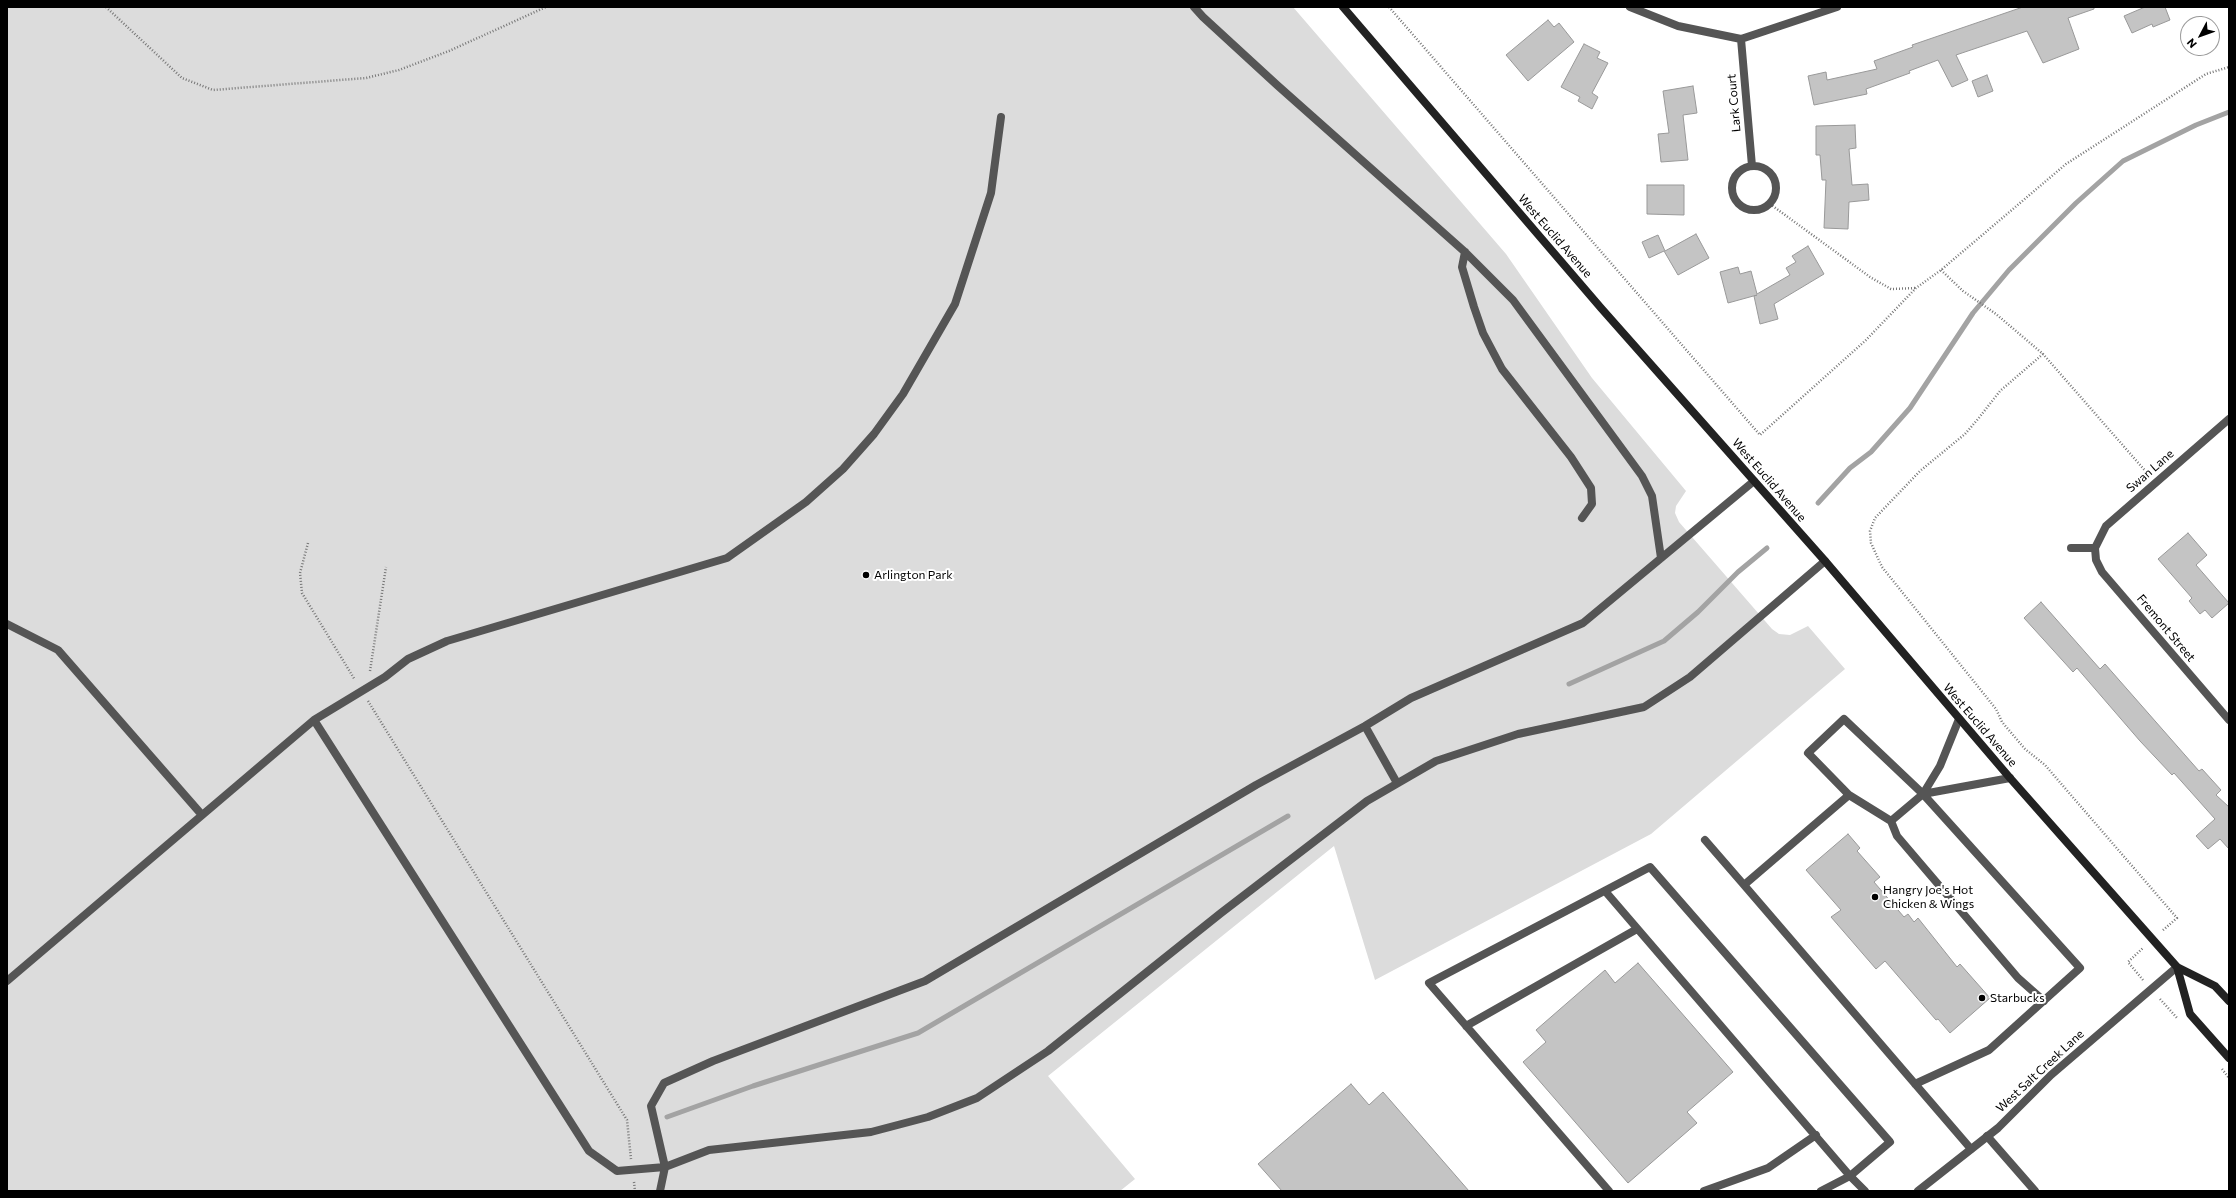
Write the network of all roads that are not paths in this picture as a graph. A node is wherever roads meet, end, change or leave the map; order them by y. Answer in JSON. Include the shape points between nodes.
{"nodes":[{"id":1,"x":1194,"y":7,"type":"edge"},
{"id":2,"x":1343,"y":7,"type":"edge"},
{"id":3,"x":1630,"y":7,"type":"edge"},
{"id":4,"x":1837,"y":7,"type":"edge"},
{"id":5,"x":1741,"y":39,"type":"junction"},
{"id":6,"x":1001,"y":117,"type":"dead end"},
{"id":7,"x":1752,"y":166,"type":"junction"},
{"id":8,"x":1465,"y":252,"type":"junction"},
{"id":9,"x":2229,"y":419,"type":"edge"},
{"id":10,"x":1754,"y":481,"type":"junction"},
{"id":11,"x":1582,"y":518,"type":"dead end"},
{"id":12,"x":2071,"y":548,"type":"dead end"},
{"id":13,"x":2095,"y":548,"type":"junction"},
{"id":14,"x":1661,"y":558,"type":"junction"},
{"id":15,"x":1825,"y":561,"type":"junction"},
{"id":16,"x":7,"y":624,"type":"edge"},
{"id":17,"x":1960,"y":719,"type":"junction"},
{"id":18,"x":314,"y":720,"type":"junction"},
{"id":19,"x":2229,"y":720,"type":"edge"},
{"id":20,"x":1365,"y":726,"type":"junction"},
{"id":21,"x":2010,"y":778,"type":"junction"},
{"id":22,"x":1397,"y":783,"type":"junction"},
{"id":23,"x":1923,"y":794,"type":"junction"},
{"id":24,"x":1848,"y":795,"type":"junction"},
{"id":25,"x":202,"y":815,"type":"junction"},
{"id":26,"x":1891,"y":821,"type":"junction"},
{"id":27,"x":1705,"y":840,"type":"dead end"},
{"id":28,"x":1744,"y":885,"type":"junction"},
{"id":29,"x":1605,"y":891,"type":"junction"},
{"id":30,"x":1637,"y":928,"type":"junction"},
{"id":31,"x":2177,"y":967,"type":"junction"},
{"id":32,"x":7,"y":981,"type":"edge"},
{"id":33,"x":2044,"y":1001,"type":"junction"},
{"id":34,"x":2229,"y":1001,"type":"edge"},
{"id":35,"x":1466,"y":1026,"type":"junction"},
{"id":36,"x":2229,"y":1058,"type":"edge"},
{"id":37,"x":1916,"y":1084,"type":"junction"},
{"id":38,"x":1816,"y":1135,"type":"junction"},
{"id":39,"x":1987,"y":1136,"type":"junction"},
{"id":40,"x":1971,"y":1149,"type":"junction"},
{"id":41,"x":665,"y":1167,"type":"junction"},
{"id":42,"x":1850,"y":1176,"type":"junction"},
{"id":43,"x":660,"y":1191,"type":"edge"},
{"id":44,"x":1609,"y":1191,"type":"edge"},
{"id":45,"x":1704,"y":1191,"type":"edge"},
{"id":46,"x":1821,"y":1191,"type":"edge"},
{"id":47,"x":1865,"y":1191,"type":"edge"},
{"id":48,"x":1918,"y":1191,"type":"edge"},
{"id":49,"x":2035,"y":1191,"type":"edge"}],
"edges":[{"from":1,"to":8,"type":"street","via":[[1271,80]]},
{"from":2,"to":10,"type":"main road","name":"West Euclid Avenue","via":[[1601,308]]},
{"from":3,"to":5,"type":"street","via":[[1678,26]]},
{"from":4,"to":5,"type":"street"},
{"from":5,"to":7,"type":"street","name":"Lark Court"},
{"from":6,"to":18,"type":"street","via":[[991,194],[955,304],[902,394],[874,434],[843,469],[806,502],[727,558],[447,641],[408,659],[365,690]]},
{"from":7,"to":7,"type":"street","via":[[1766,169],[1775,181],[1775,196],[1770,204],[1758,210],[1751,210],[1738,204],[1734,198],[1732,184],[1739,171]]},
{"from":8,"to":11,"type":"street","via":[[1462,267],[1472,300],[1483,332],[1502,369],[1571,457],[1591,488],[1592,504]]},
{"from":8,"to":14,"type":"street","via":[[1513,300],[1642,476],[1652,496]]},
{"from":9,"to":13,"type":"street","name":"Swan Lane","via":[[2106,526]]},
{"from":10,"to":14,"type":"street"},
{"from":10,"to":15,"type":"main road","name":"West Euclid Avenue"},
{"from":12,"to":13,"type":"street"},
{"from":13,"to":19,"type":"street","name":"Fremont Street","via":[[2096,560],[2102,572]]},
{"from":14,"to":20,"type":"street","via":[[1584,622],[1411,698]]},
{"from":15,"to":17,"type":"main road","name":"West Euclid Avenue"},
{"from":15,"to":22,"type":"street","via":[[1690,677],[1644,707],[1518,734],[1436,761]]},
{"from":16,"to":25,"type":"street","via":[[58,650]]},
{"from":17,"to":21,"type":"main road","name":"West Euclid Avenue"},
{"from":17,"to":23,"type":"street","via":[[1940,766]]},
{"from":18,"to":25,"type":"street"},
{"from":18,"to":41,"type":"street","via":[[589,1150],[617,1171]]},
{"from":20,"to":22,"type":"street"},
{"from":20,"to":41,"type":"street","via":[[1256,785],[925,981],[712,1061],[664,1084],[651,1106]]},
{"from":21,"to":23,"type":"street"},
{"from":21,"to":31,"type":"main road","name":"West Euclid Avenue"},
{"from":22,"to":41,"type":"street","via":[[1320,835],[1048,1051],[977,1098],[928,1117],[871,1132],[709,1150]]},
{"from":23,"to":24,"type":"street","via":[[1844,719],[1808,753]]},
{"from":23,"to":26,"type":"street"},
{"from":23,"to":33,"type":"street","via":[[2080,968]]},
{"from":24,"to":26,"type":"street"},
{"from":24,"to":28,"type":"street"},
{"from":25,"to":32,"type":"street"},
{"from":26,"to":33,"type":"street","via":[[1897,836],[2018,978]]},
{"from":27,"to":28,"type":"street"},
{"from":28,"to":37,"type":"street"},
{"from":29,"to":30,"type":"street"},
{"from":29,"to":35,"type":"street","via":[[1429,983]]},
{"from":29,"to":42,"type":"street","via":[[1650,866],[1890,1142]]},
{"from":30,"to":35,"type":"street"},
{"from":30,"to":38,"type":"street"},
{"from":31,"to":34,"type":"main road","name":"West Euclid Avenue","via":[[2215,986]]},
{"from":31,"to":36,"type":"main road","name":"West Euclid Avenue","via":[[2190,1014]]},
{"from":31,"to":39,"type":"street","name":"West Salt Creek Lane","via":[[2051,1075]]},
{"from":33,"to":37,"type":"street","via":[[1989,1050]]},
{"from":35,"to":44,"type":"street"},
{"from":37,"to":40,"type":"street"},
{"from":38,"to":42,"type":"street"},
{"from":38,"to":45,"type":"street","via":[[1768,1168]]},
{"from":39,"to":40,"type":"street","name":"West Salt Creek Lane"},
{"from":39,"to":49,"type":"street"},
{"from":40,"to":48,"type":"street","name":"West Salt Creek Lane"},
{"from":41,"to":43,"type":"street"},
{"from":42,"to":46,"type":"street"},
{"from":42,"to":47,"type":"street"}]}
